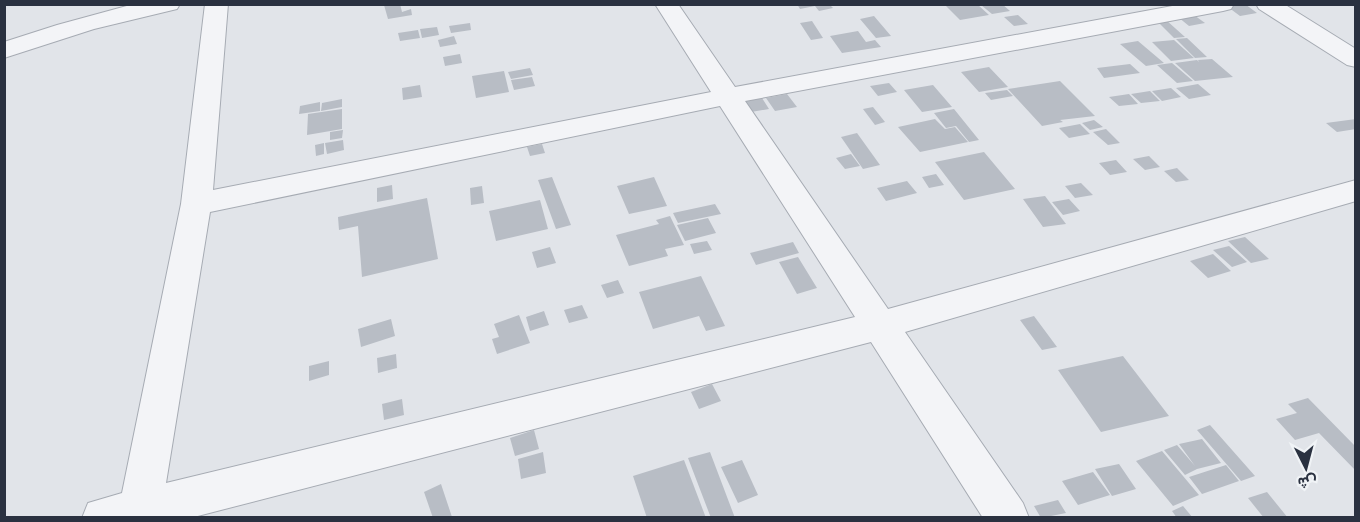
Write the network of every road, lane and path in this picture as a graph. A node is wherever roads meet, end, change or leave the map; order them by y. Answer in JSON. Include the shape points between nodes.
{"nodes":[{"id":1,"x":63,"y":4,"type":"edge"},
{"id":2,"x":169,"y":4,"type":"edge"},
{"id":3,"x":218,"y":4,"type":"edge"},
{"id":4,"x":666,"y":4,"type":"edge"},
{"id":5,"x":1223,"y":4,"type":"edge"},
{"id":6,"x":1267,"y":4,"type":"edge"},
{"id":7,"x":59,"y":30,"type":"junction"},
{"id":8,"x":4,"y":51,"type":"edge"},
{"id":9,"x":1356,"y":60,"type":"edge"},
{"id":10,"x":726,"y":97,"type":"junction"},
{"id":11,"x":1356,"y":190,"type":"edge"},
{"id":12,"x":195,"y":204,"type":"junction"},
{"id":13,"x":880,"y":326,"type":"junction"},
{"id":14,"x":140,"y":510,"type":"junction"},
{"id":15,"x":103,"y":518,"type":"edge"},
{"id":16,"x":1008,"y":518,"type":"edge"}],
"edges":[{"from":1,"to":7,"type":"street"},
{"from":2,"to":7,"type":"street"},
{"from":3,"to":12,"type":"street"},
{"from":4,"to":10,"type":"street"},
{"from":5,"to":10,"type":"street"},
{"from":6,"to":9,"type":"street"},
{"from":7,"to":8,"type":"street"},
{"from":10,"to":12,"type":"street"},
{"from":10,"to":13,"type":"street"},
{"from":11,"to":13,"type":"street"},
{"from":12,"to":14,"type":"street"},
{"from":13,"to":14,"type":"street"},
{"from":13,"to":16,"type":"street"},
{"from":14,"to":15,"type":"street"}]}
